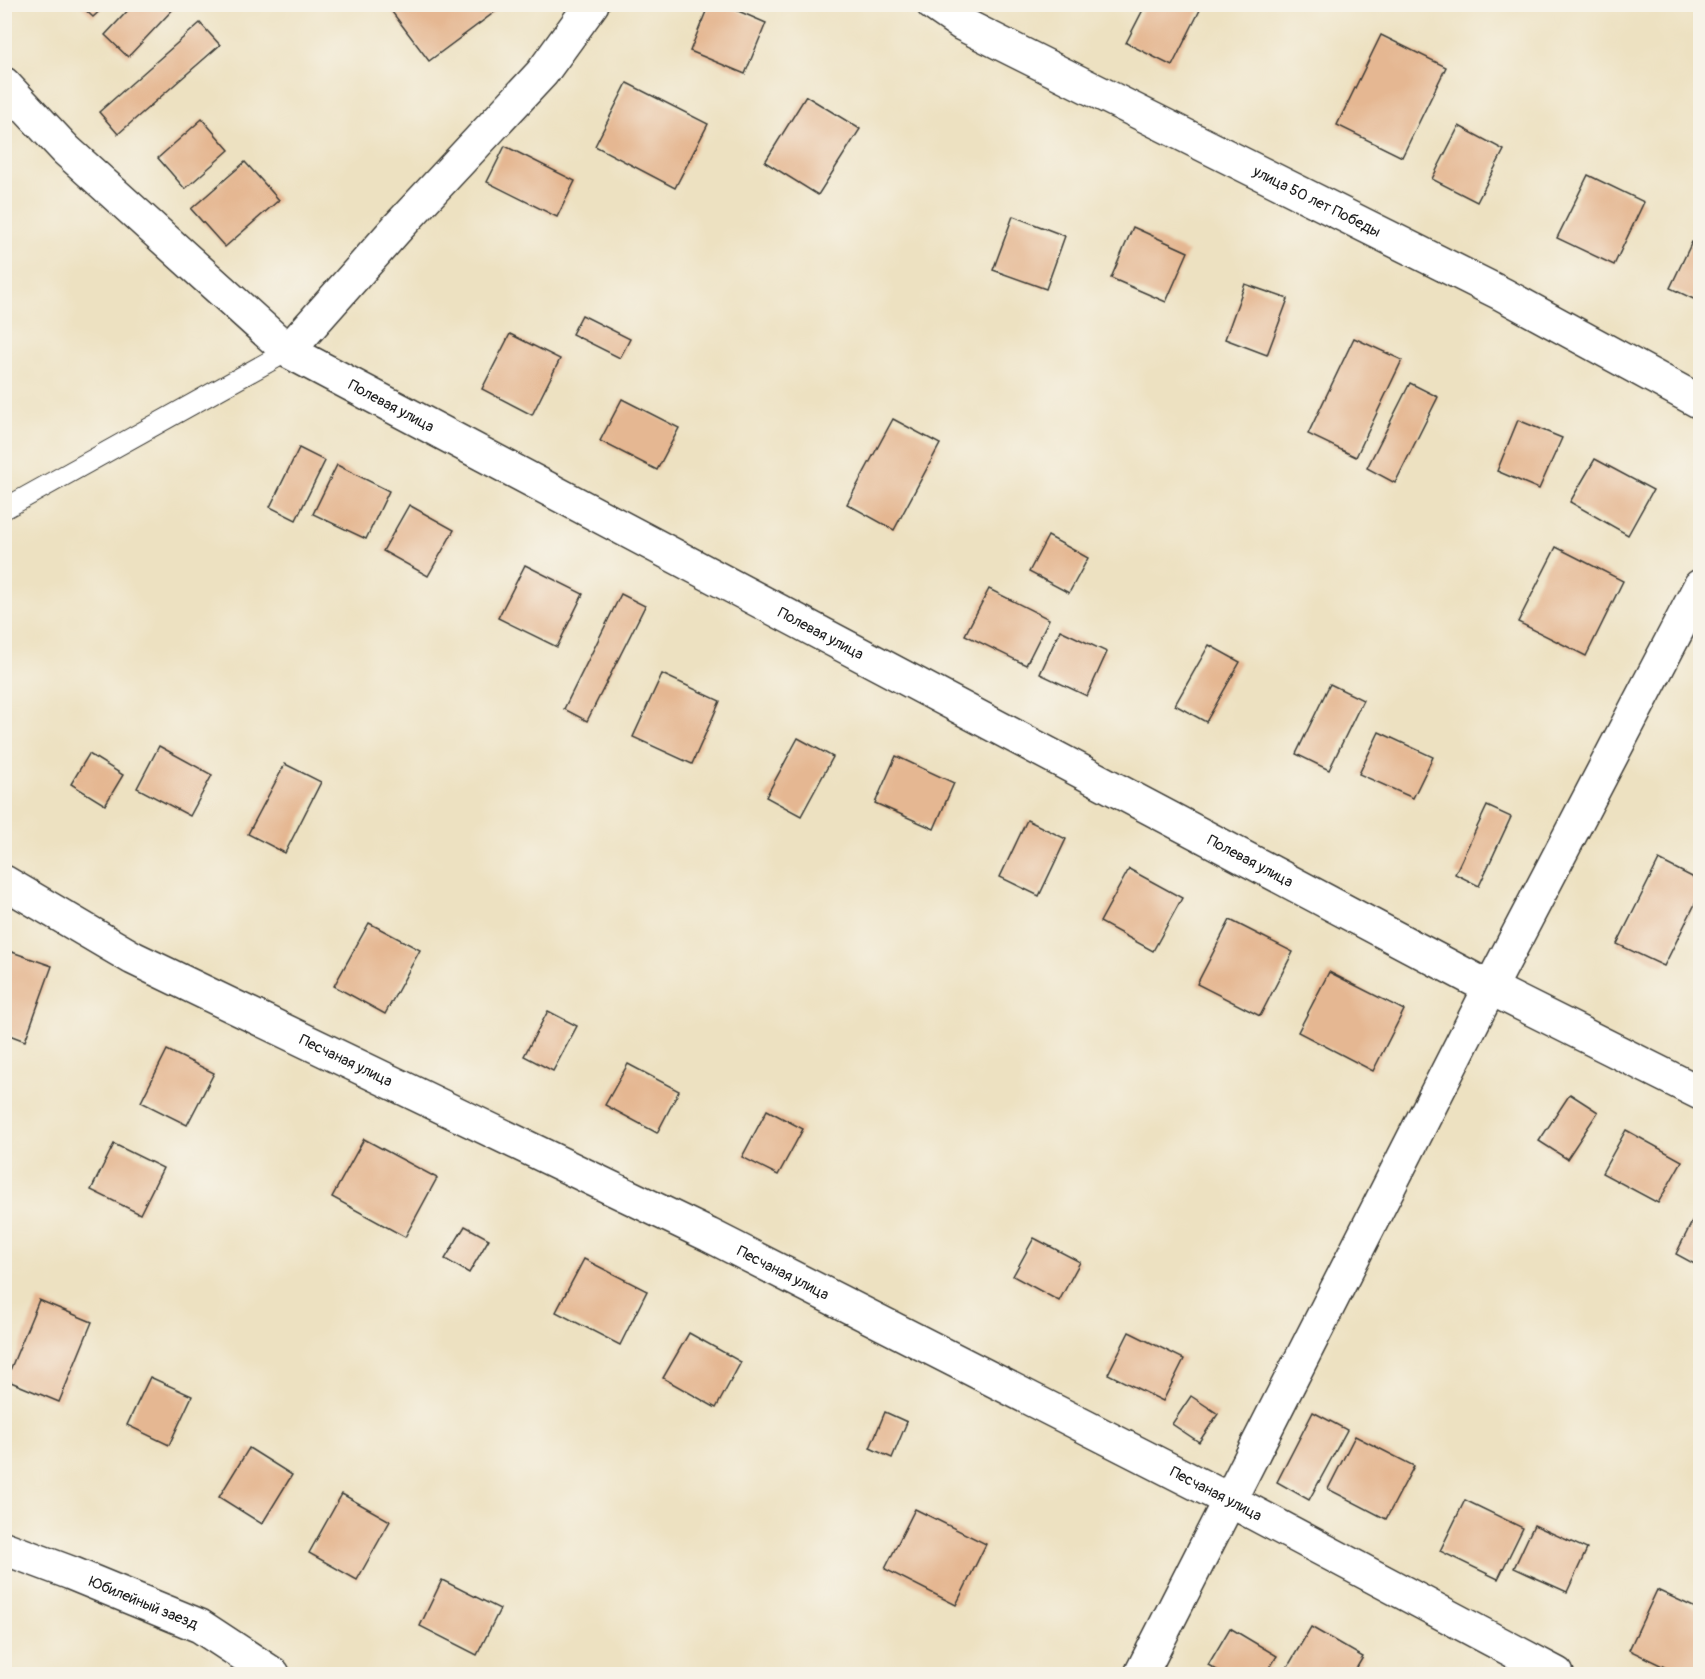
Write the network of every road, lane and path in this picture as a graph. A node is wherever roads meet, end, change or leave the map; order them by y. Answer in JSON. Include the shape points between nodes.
{"nodes":[{"id":1,"x":592,"y":4,"type":"edge"},
{"id":2,"x":933,"y":4,"type":"edge"},
{"id":3,"x":4,"y":84,"type":"edge"},
{"id":4,"x":288,"y":351,"type":"junction"},
{"id":5,"x":1701,"y":402,"type":"edge"},
{"id":6,"x":4,"y":509,"type":"edge"},
{"id":7,"x":1701,"y":586,"type":"edge"},
{"id":8,"x":4,"y":882,"type":"edge"},
{"id":9,"x":1490,"y":988,"type":"junction"},
{"id":10,"x":1701,"y":1093,"type":"edge"},
{"id":11,"x":1231,"y":1501,"type":"junction"},
{"id":12,"x":4,"y":1548,"type":"edge"},
{"id":13,"x":273,"y":1674,"type":"edge"},
{"id":14,"x":1141,"y":1674,"type":"edge"},
{"id":15,"x":1557,"y":1674,"type":"edge"}],
"edges":[{"from":1,"to":4,"type":"street","via":[[542,73]]},
{"from":2,"to":5,"type":"street","name":"улица 50 лет Победы","via":[[962,24],[1502,294]]},
{"from":3,"to":4,"type":"street","name":"Полевая улица","via":[[66,150]]},
{"from":4,"to":6,"type":"lane"},
{"from":4,"to":9,"type":"street","name":"Полевая улица"},
{"from":7,"to":9,"type":"street"},
{"from":8,"to":11,"type":"street","name":"Песчаная улица","via":[[133,958],[709,1234]]},
{"from":9,"to":10,"type":"street","name":"Полевая улица"},
{"from":9,"to":11,"type":"street"},
{"from":11,"to":14,"type":"street"},
{"from":11,"to":15,"type":"street","name":"Песчаная улица"},
{"from":12,"to":13,"type":"street","name":"Юбилейный заезд","via":[[200,1626]]}]}
